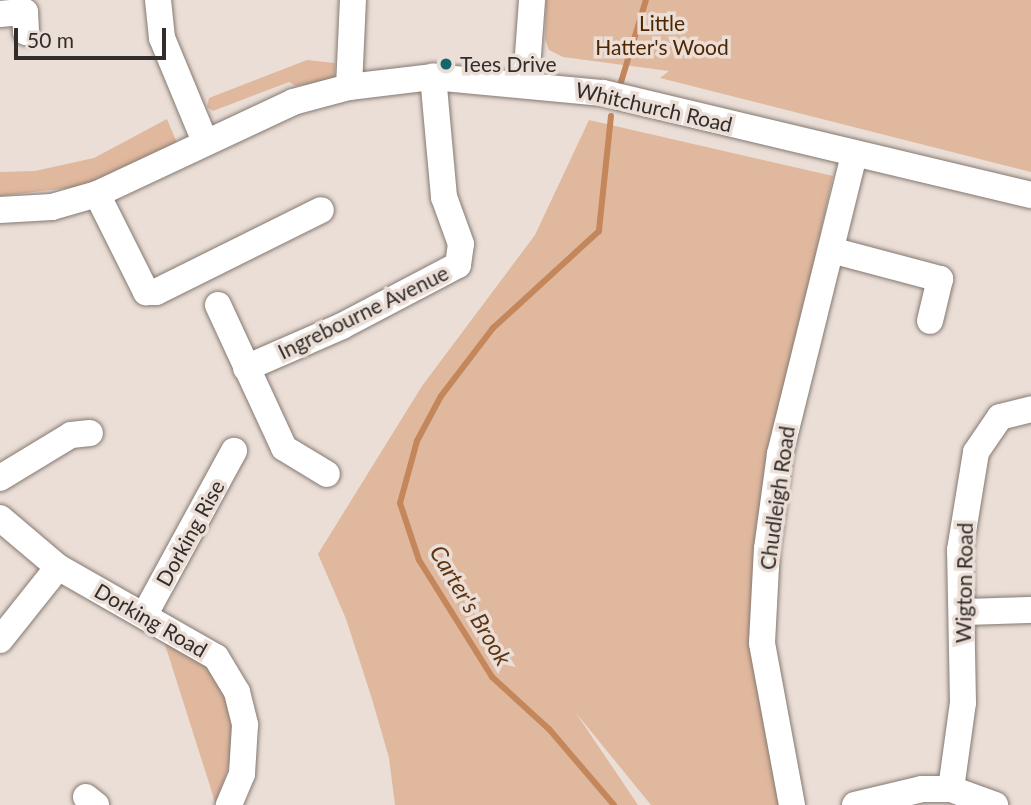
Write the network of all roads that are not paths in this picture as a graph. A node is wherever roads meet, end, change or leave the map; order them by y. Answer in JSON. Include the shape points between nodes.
{"nodes":[{"id":1,"x":158,"y":0,"type":"edge"},
{"id":2,"x":353,"y":0,"type":"edge"},
{"id":3,"x":532,"y":0,"type":"edge"},
{"id":4,"x":0,"y":14,"type":"edge"},
{"id":5,"x":26,"y":32,"type":"dead end"},
{"id":6,"x":433,"y":77,"type":"junction"},
{"id":7,"x":526,"y":82,"type":"junction"},
{"id":8,"x":349,"y":87,"type":"junction"},
{"id":9,"x":205,"y":142,"type":"junction"},
{"id":10,"x":854,"y":154,"type":"junction"},
{"id":11,"x":97,"y":194,"type":"junction"},
{"id":12,"x":1031,"y":195,"type":"edge"},
{"id":13,"x":0,"y":210,"type":"edge"},
{"id":14,"x":321,"y":210,"type":"dead end"},
{"id":15,"x":831,"y":250,"type":"junction"},
{"id":16,"x":218,"y":305,"type":"dead end"},
{"id":17,"x":930,"y":321,"type":"dead end"},
{"id":18,"x":246,"y":368,"type":"junction"},
{"id":19,"x":1031,"y":409,"type":"edge"},
{"id":20,"x":90,"y":433,"type":"dead end"},
{"id":21,"x":234,"y":451,"type":"dead end"},
{"id":22,"x":327,"y":474,"type":"dead end"},
{"id":23,"x":0,"y":478,"type":"edge"},
{"id":24,"x":0,"y":518,"type":"edge"},
{"id":25,"x":58,"y":567,"type":"junction"},
{"id":26,"x":1031,"y":610,"type":"edge"},
{"id":27,"x":963,"y":612,"type":"junction"},
{"id":28,"x":145,"y":614,"type":"junction"},
{"id":29,"x":4,"y":648,"type":"edge"},
{"id":30,"x":951,"y":789,"type":"junction"},
{"id":31,"x":918,"y":797,"type":"edge"},
{"id":32,"x":229,"y":805,"type":"edge"},
{"id":33,"x":792,"y":805,"type":"edge"},
{"id":34,"x":855,"y":805,"type":"edge"},
{"id":35,"x":995,"y":805,"type":"edge"}],
"edges":[{"from":1,"to":9,"type":"street","via":[[162,38]]},
{"from":2,"to":8,"type":"street"},
{"from":3,"to":7,"type":"street"},
{"from":4,"to":5,"type":"street","via":[[25,12]]},
{"from":6,"to":7,"type":"street","name":"Whitchurch Road"},
{"from":6,"to":8,"type":"street","name":"Whitchurch Road"},
{"from":6,"to":18,"type":"street","name":"Ingrebourne Avenue","via":[[444,197],[461,244],[458,265],[342,326]]},
{"from":7,"to":10,"type":"street","name":"Whitchurch Road","via":[[603,93]]},
{"from":8,"to":9,"type":"street","name":"Whitchurch Road","via":[[262,113]]},
{"from":9,"to":11,"type":"street","name":"Whitchurch Road"},
{"from":10,"to":12,"type":"street","name":"Whitchurch Road"},
{"from":10,"to":15,"type":"street","name":"Chudleigh Road"},
{"from":11,"to":13,"type":"street","name":"Whitchurch Road","via":[[52,207]]},
{"from":11,"to":14,"type":"street","via":[[146,292],[156,292]]},
{"from":15,"to":17,"type":"street","via":[[940,279]]},
{"from":15,"to":33,"type":"street","name":"Chudleigh Road","via":[[780,454],[767,549],[762,643]]},
{"from":16,"to":18,"type":"street"},
{"from":18,"to":22,"type":"street","via":[[284,448]]},
{"from":19,"to":27,"type":"street","name":"Wigton Road","via":[[1000,417],[975,452],[960,550]]},
{"from":20,"to":23,"type":"street","via":[[71,435]]},
{"from":21,"to":28,"type":"street","name":"Dorking Rise"},
{"from":24,"to":25,"type":"street","name":"Dorking Road"},
{"from":25,"to":28,"type":"street","name":"Dorking Road"},
{"from":25,"to":29,"type":"street"},
{"from":26,"to":27,"type":"street"},
{"from":27,"to":30,"type":"street","name":"Wigton Road","via":[[963,703]]},
{"from":28,"to":32,"type":"street","name":"Dorking Road","via":[[216,657],[237,692],[246,741],[242,774]]},
{"from":30,"to":31,"type":"street"},
{"from":30,"to":35,"type":"street"},
{"from":31,"to":34,"type":"street"}]}
